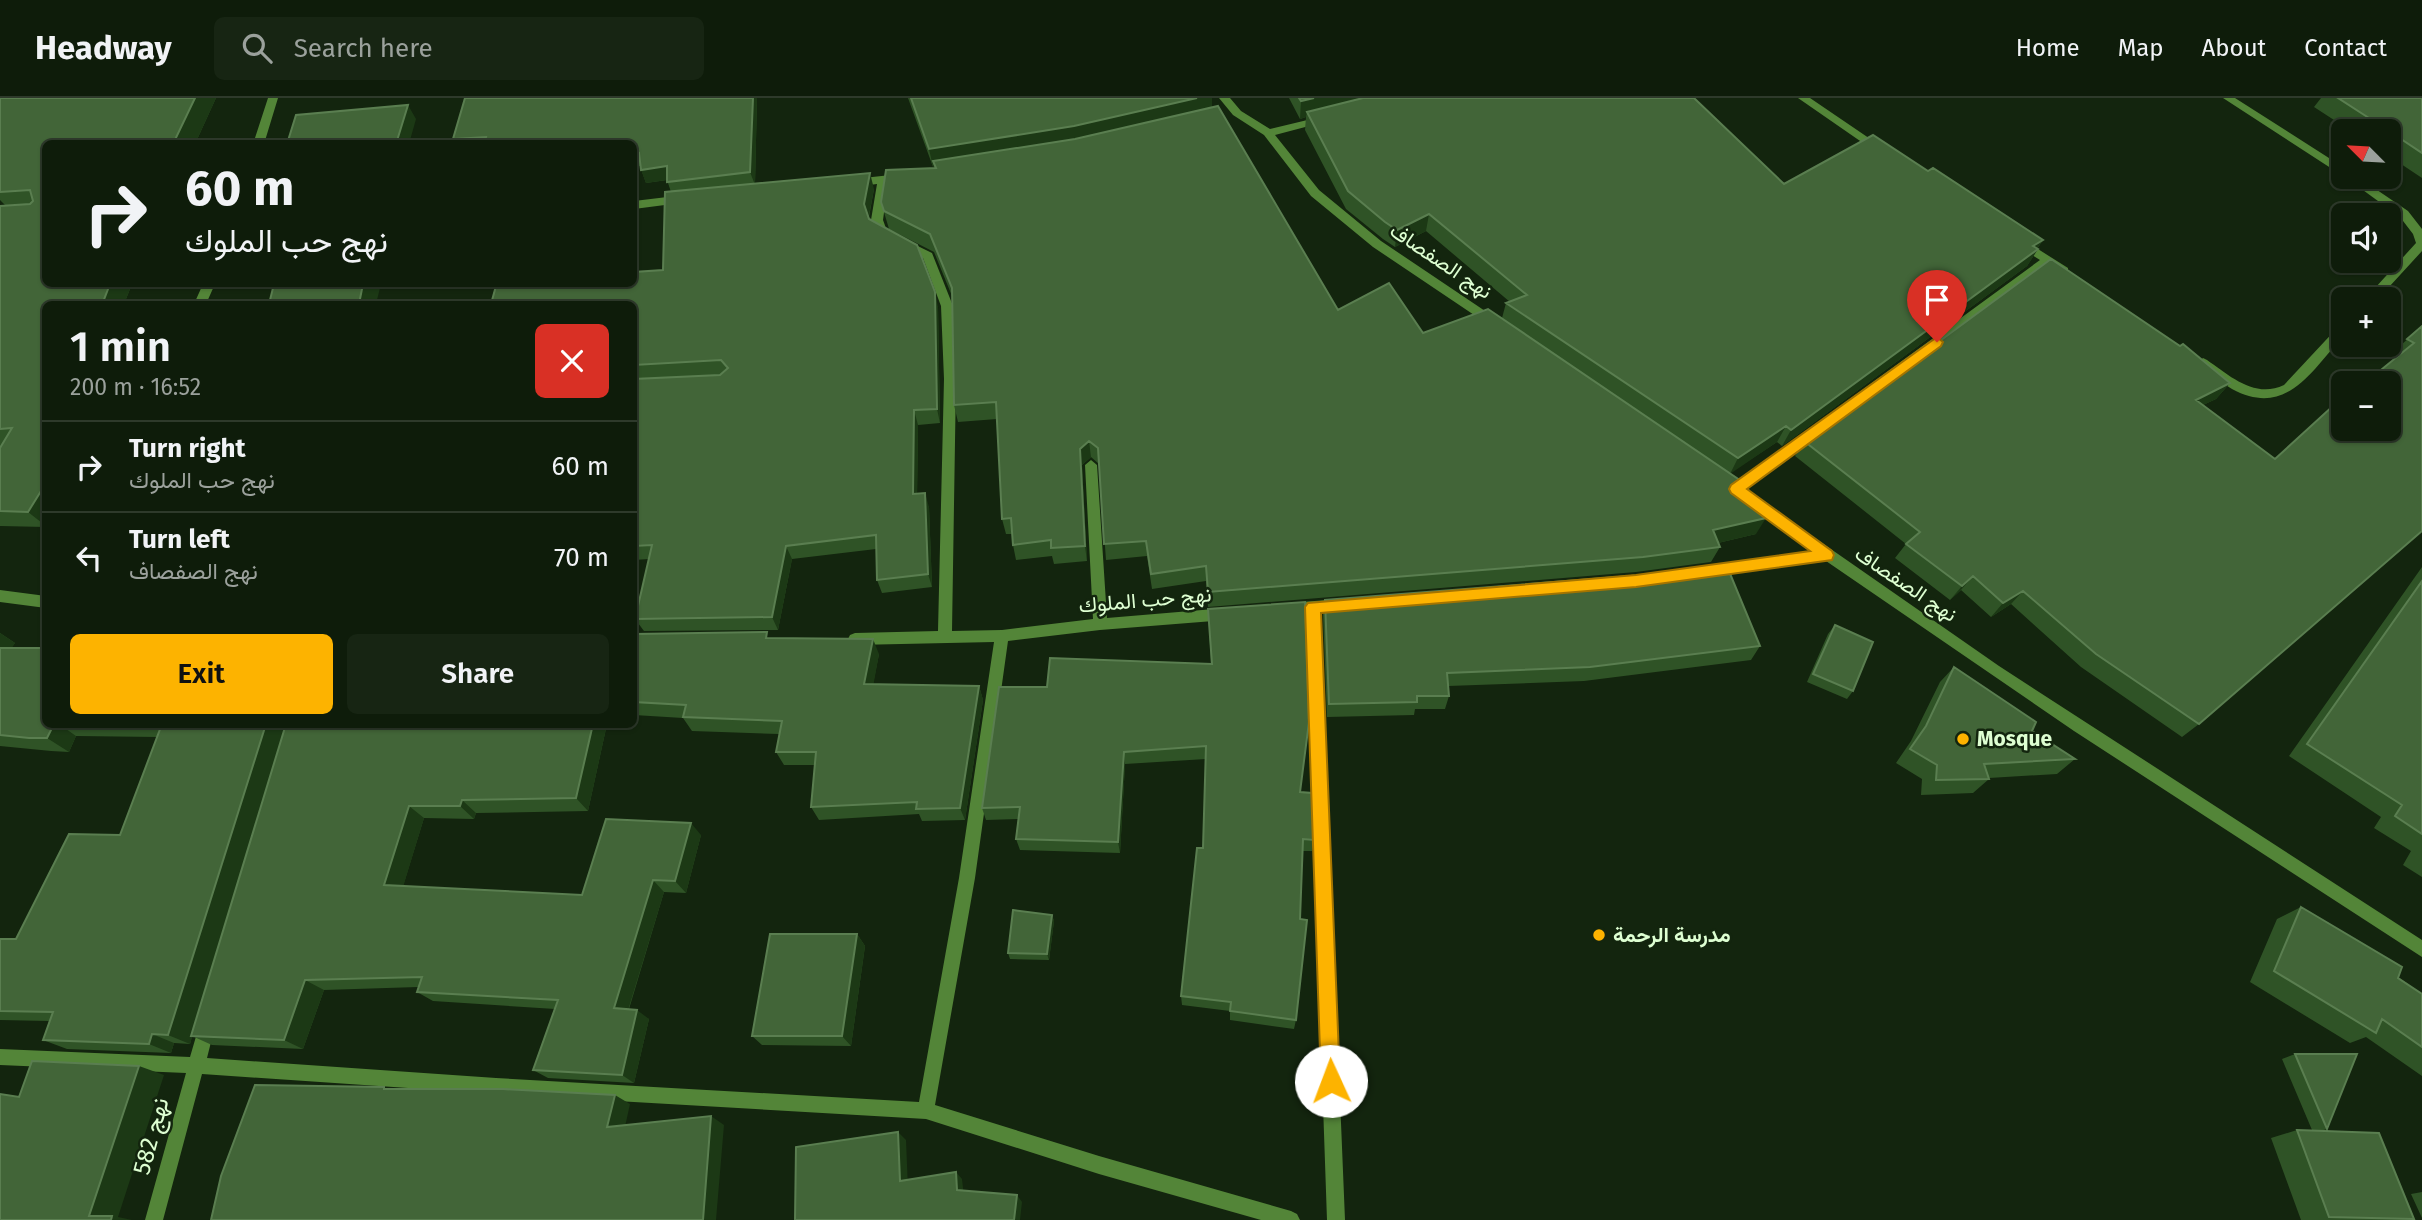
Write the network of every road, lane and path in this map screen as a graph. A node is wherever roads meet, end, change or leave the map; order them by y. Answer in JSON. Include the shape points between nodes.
{"nodes":[{"id":1,"x":273,"y":98,"type":"edge"},
{"id":2,"x":1224,"y":98,"type":"edge"},
{"id":3,"x":1803,"y":98,"type":"edge"},
{"id":4,"x":2228,"y":98,"type":"edge"},
{"id":5,"x":1331,"y":117,"type":"edge"},
{"id":6,"x":1268,"y":133,"type":"junction"},
{"id":7,"x":259,"y":140,"type":"edge"},
{"id":8,"x":1896,"y":160,"type":"edge"},
{"id":9,"x":2331,"y":164,"type":"edge"},
{"id":10,"x":910,"y":176,"type":"edge"},
{"id":11,"x":883,"y":181,"type":"junction"},
{"id":12,"x":842,"y":184,"type":"edge"},
{"id":13,"x":2369,"y":189,"type":"edge"},
{"id":14,"x":698,"y":198,"type":"edge"},
{"id":15,"x":637,"y":205,"type":"edge"},
{"id":16,"x":2418,"y":221,"type":"edge"},
{"id":17,"x":2013,"y":237,"type":"edge"},
{"id":18,"x":2048,"y":260,"type":"junction"},
{"id":19,"x":2070,"y":275,"type":"edge"},
{"id":20,"x":2382,"y":287,"type":"edge"},
{"id":21,"x":1503,"y":329,"type":"edge"},
{"id":22,"x":2331,"y":342,"type":"edge"},
{"id":23,"x":2195,"y":358,"type":"edge"},
{"id":24,"x":1091,"y":466,"type":"edge"},
{"id":25,"x":1826,"y":555,"type":"junction"},
{"id":26,"x":1690,"y":574,"type":"edge"},
{"id":27,"x":0,"y":596,"type":"edge"},
{"id":28,"x":42,"y":601,"type":"edge"},
{"id":29,"x":1354,"y":604,"type":"edge"},
{"id":30,"x":1313,"y":607,"type":"junction"},
{"id":31,"x":1273,"y":611,"type":"edge"},
{"id":32,"x":1247,"y":613,"type":"edge"},
{"id":33,"x":1100,"y":624,"type":"junction"},
{"id":34,"x":1002,"y":636,"type":"junction"},
{"id":35,"x":945,"y":638,"type":"junction"},
{"id":36,"x":834,"y":640,"type":"edge"},
{"id":37,"x":2422,"y":949,"type":"edge"},
{"id":38,"x":214,"y":1001,"type":"edge"},
{"id":39,"x":0,"y":1057,"type":"edge"},
{"id":40,"x":195,"y":1065,"type":"junction"},
{"id":41,"x":926,"y":1111,"type":"junction"},
{"id":42,"x":154,"y":1220,"type":"edge"},
{"id":43,"x":1291,"y":1220,"type":"edge"},
{"id":44,"x":1336,"y":1220,"type":"edge"}],
"edges":[{"from":1,"to":7,"type":"street"},
{"from":2,"to":6,"type":"street","name":"نهج الصفصاف","via":[[1231,115]]},
{"from":3,"to":8,"type":"street"},
{"from":4,"to":9,"type":"street"},
{"from":5,"to":6,"type":"street"},
{"from":6,"to":21,"type":"street","name":"نهج الصفصاف","via":[[1315,193],[1377,244]]},
{"from":10,"to":11,"type":"street"},
{"from":11,"to":12,"type":"street"},
{"from":11,"to":35,"type":"street","via":[[877,220],[882,233],[928,256],[947,306],[950,482]]},
{"from":13,"to":16,"type":"street"},
{"from":14,"to":15,"type":"street"},
{"from":16,"to":20,"type":"street","via":[[2422,244]]},
{"from":17,"to":18,"type":"street"},
{"from":18,"to":19,"type":"street"},
{"from":18,"to":25,"type":"street","name":"نهج الصفصاف","via":[[1731,485]]},
{"from":22,"to":23,"type":"street","via":[[2288,388],[2264,397]]},
{"from":24,"to":33,"type":"street"},
{"from":25,"to":26,"type":"street"},
{"from":25,"to":37,"type":"street","name":"نهج الصفصاف","via":[[2116,752]]},
{"from":27,"to":28,"type":"street"},
{"from":29,"to":30,"type":"street"},
{"from":30,"to":31,"type":"street"},
{"from":30,"to":44,"type":"street"},
{"from":32,"to":33,"type":"street","name":"نهج حب الملوك"},
{"from":33,"to":34,"type":"street","name":"نهج حب الملوك"},
{"from":34,"to":35,"type":"street","name":"نهج حب الملوك"},
{"from":34,"to":41,"type":"street","via":[[967,878]]},
{"from":35,"to":36,"type":"street","name":"نهج حب الملوك"},
{"from":38,"to":40,"type":"street","name":"نهج 582"},
{"from":39,"to":40,"type":"street"},
{"from":40,"to":41,"type":"street"},
{"from":40,"to":42,"type":"street","name":"نهج 582"},
{"from":41,"to":43,"type":"street"}]}
